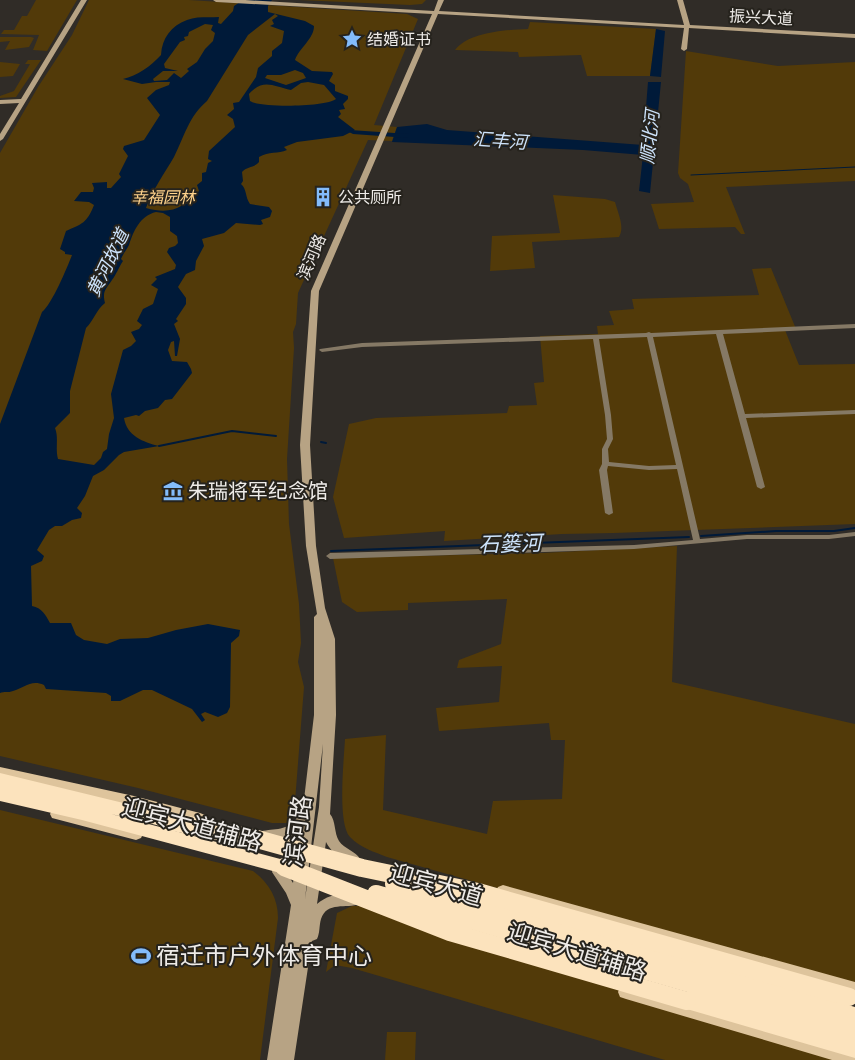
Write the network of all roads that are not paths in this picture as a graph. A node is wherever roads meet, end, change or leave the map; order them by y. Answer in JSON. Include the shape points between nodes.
{"nodes":[{"id":1,"x":84,"y":0,"type":"edge"},
{"id":2,"x":216,"y":0,"type":"edge"},
{"id":3,"x":264,"y":0,"type":"edge"},
{"id":4,"x":674,"y":0,"type":"edge"},
{"id":5,"x":680,"y":0,"type":"edge"},
{"id":6,"x":230,"y":1,"type":"edge"},
{"id":7,"x":283,"y":2,"type":"edge"},
{"id":8,"x":443,"y":2,"type":"edge"},
{"id":9,"x":424,"y":6,"type":"dead end"},
{"id":10,"x":372,"y":7,"type":"junction"},
{"id":11,"x":435,"y":8,"type":"junction"},
{"id":12,"x":486,"y":14,"type":"junction"},
{"id":13,"x":685,"y":16,"type":"junction"},
{"id":14,"x":676,"y":17,"type":"junction"},
{"id":15,"x":647,"y":23,"type":"junction"},
{"id":16,"x":684,"y":25,"type":"junction"},
{"id":17,"x":719,"y":27,"type":"junction"},
{"id":18,"x":676,"y":32,"type":"dead end"},
{"id":19,"x":686,"y":34,"type":"junction"},
{"id":20,"x":855,"y":35,"type":"edge"},
{"id":21,"x":424,"y":38,"type":"junction"},
{"id":22,"x":0,"y":103,"type":"edge"},
{"id":23,"x":21,"y":103,"type":"junction"},
{"id":24,"x":0,"y":139,"type":"edge"},
{"id":25,"x":855,"y":326,"type":"edge"},
{"id":26,"x":719,"y":332,"type":"junction"},
{"id":27,"x":649,"y":334,"type":"junction"},
{"id":28,"x":596,"y":337,"type":"junction"},
{"id":29,"x":322,"y":350,"type":"dead end"},
{"id":30,"x":855,"y":412,"type":"edge"},
{"id":31,"x":742,"y":416,"type":"junction"},
{"id":32,"x":606,"y":464,"type":"junction"},
{"id":33,"x":678,"y":467,"type":"junction"},
{"id":34,"x":761,"y":487,"type":"dead end"},
{"id":35,"x":609,"y":513,"type":"dead end"},
{"id":36,"x":855,"y":534,"type":"edge"},
{"id":37,"x":697,"y":542,"type":"junction"},
{"id":38,"x":330,"y":556,"type":"dead end"},
{"id":39,"x":320,"y":608,"type":"junction"},
{"id":40,"x":320,"y":712,"type":"junction"},
{"id":41,"x":3,"y":776,"type":"edge"},
{"id":42,"x":0,"y":798,"type":"edge"},
{"id":43,"x":325,"y":807,"type":"junction"},
{"id":44,"x":173,"y":822,"type":"junction"},
{"id":45,"x":262,"y":836,"type":"junction"},
{"id":46,"x":311,"y":850,"type":"junction"},
{"id":47,"x":366,"y":866,"type":"junction"},
{"id":48,"x":281,"y":870,"type":"junction"},
{"id":49,"x":307,"y":882,"type":"junction"},
{"id":50,"x":364,"y":901,"type":"junction"},
{"id":51,"x":297,"y":907,"type":"junction"},
{"id":52,"x":853,"y":995,"type":"edge"},
{"id":53,"x":855,"y":1016,"type":"edge"},
{"id":54,"x":855,"y":1032,"type":"edge"},
{"id":55,"x":855,"y":1049,"type":"edge"},
{"id":56,"x":283,"y":1059,"type":"edge"},
{"id":57,"x":855,"y":1059,"type":"edge"}],
"edges":[{"from":1,"to":23,"type":"main road"},
{"from":2,"to":6,"type":"main road","name":"振兴大道"},
{"from":3,"to":7,"type":"main road","name":"振兴大道"},
{"from":4,"to":14,"type":"main road"},
{"from":5,"to":13,"type":"main road"},
{"from":6,"to":7,"type":"main road","name":"振兴大道"},
{"from":7,"to":10,"type":"main road","name":"振兴大道"},
{"from":8,"to":11,"type":"main road","name":"滨河路"},
{"from":8,"to":12,"type":"main road","via":[[459,10]]},
{"from":9,"to":10,"type":"main road"},
{"from":10,"to":11,"type":"main road","name":"振兴大道"},
{"from":10,"to":21,"type":"main road","via":[[421,14],[427,19]]},
{"from":11,"to":12,"type":"main road","name":"振兴大道"},
{"from":11,"to":21,"type":"main road","name":"滨河路"},
{"from":12,"to":15,"type":"main road","name":"振兴大道"},
{"from":12,"to":21,"type":"main road","via":[[440,17]]},
{"from":13,"to":16,"type":"main road"},
{"from":13,"to":17,"type":"main road","via":[[695,22]]},
{"from":14,"to":15,"type":"main road"},
{"from":14,"to":16,"type":"main road"},
{"from":15,"to":16,"type":"main road","name":"振兴大道"},
{"from":15,"to":18,"type":"main road"},
{"from":16,"to":17,"type":"main road","name":"振兴大道"},
{"from":16,"to":19,"type":"main road"},
{"from":16,"to":19,"type":"main road","via":[[681,49]]},
{"from":17,"to":19,"type":"main road"},
{"from":17,"to":20,"type":"main road","name":"振兴大道"},
{"from":21,"to":39,"type":"main road","name":"滨河路","via":[[315,291],[305,445],[308,521]]},
{"from":22,"to":23,"type":"main road"},
{"from":23,"to":24,"type":"main road"},
{"from":25,"to":26,"type":"street"},
{"from":26,"to":27,"type":"street"},
{"from":26,"to":31,"type":"street"},
{"from":27,"to":28,"type":"street"},
{"from":27,"to":33,"type":"street"},
{"from":28,"to":29,"type":"street","via":[[362,345]]},
{"from":28,"to":32,"type":"street","via":[[610,440],[605,449]]},
{"from":30,"to":31,"type":"street"},
{"from":31,"to":34,"type":"street"},
{"from":32,"to":33,"type":"street"},
{"from":32,"to":35,"type":"street","via":[[603,470]]},
{"from":33,"to":37,"type":"street"},
{"from":36,"to":37,"type":"street"},
{"from":37,"to":38,"type":"street","via":[[634,547]]},
{"from":39,"to":40,"type":"main road","name":"滨河路"},
{"from":39,"to":43,"type":"main road","name":"滨河路","via":[[330,639]]},
{"from":40,"to":45,"type":"main road","via":[[304,816],[288,832]]},
{"from":40,"to":46,"type":"main road","name":"滨河路"},
{"from":41,"to":44,"type":"highway","name":"迎宾大道"},
{"from":41,"to":45,"type":"main road","name":"迎宾大道辅路","via":[[134,802]]},
{"from":42,"to":48,"type":"highway","name":"迎宾大道","via":[[91,815]]},
{"from":43,"to":46,"type":"main road","name":"滨河路"},
{"from":43,"to":47,"type":"main road","via":[[332,843],[340,852]]},
{"from":44,"to":52,"type":"highway","bridge":true,"via":[[257,839],[362,868],[478,892]]},
{"from":44,"to":53,"type":"highway","name":"迎宾大道","bridge":true},
{"from":45,"to":46,"type":"main road","name":"迎宾大道辅路"},
{"from":46,"to":47,"type":"main road","name":"迎宾大道辅路"},
{"from":46,"to":49,"type":"main road","name":"滨河路"},
{"from":47,"to":52,"type":"main road","name":"迎宾大道辅路","via":[[519,894]]},
{"from":48,"to":49,"type":"main road","name":"迎宾大道辅路"},
{"from":48,"to":51,"type":"main road"},
{"from":48,"to":54,"type":"highway","name":"迎宾大道","bridge":true},
{"from":48,"to":55,"type":"highway","bridge":true,"via":[[450,932]]},
{"from":49,"to":50,"type":"main road","name":"迎宾大道辅路"},
{"from":49,"to":51,"type":"main road","name":"滨河路"},
{"from":49,"to":56,"type":"main road","name":"滨河路"},
{"from":50,"to":56,"type":"main road","via":[[339,899],[317,912]]},
{"from":50,"to":57,"type":"main road","name":"迎宾大道辅路","via":[[523,962]]},
{"from":51,"to":56,"type":"main road","name":"滨河路"}]}
